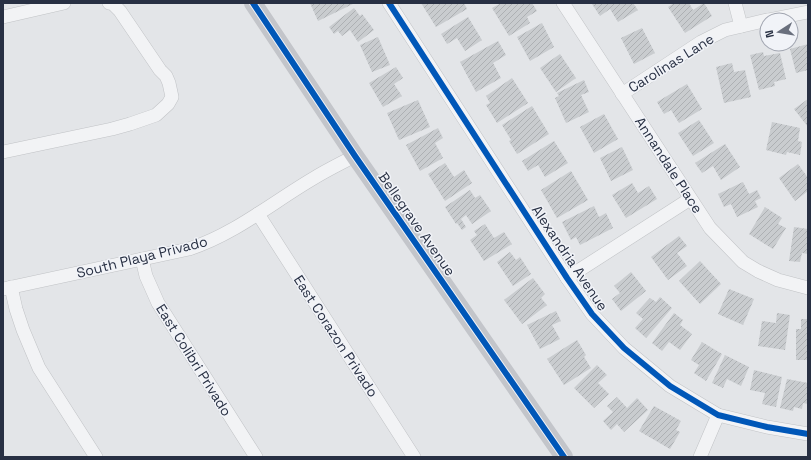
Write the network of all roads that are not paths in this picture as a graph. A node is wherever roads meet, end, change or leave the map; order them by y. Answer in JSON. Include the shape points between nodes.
{"nodes":[{"id":1,"x":64,"y":3,"type":"edge"},
{"id":2,"x":253,"y":3,"type":"edge"},
{"id":3,"x":389,"y":3,"type":"edge"},
{"id":4,"x":563,"y":3,"type":"edge"},
{"id":5,"x":735,"y":3,"type":"edge"},
{"id":6,"x":111,"y":4,"type":"edge"},
{"id":7,"x":3,"y":17,"type":"edge"},
{"id":8,"x":759,"y":22,"type":"edge"},
{"id":9,"x":741,"y":26,"type":"junction"},
{"id":10,"x":622,"y":94,"type":"junction"},
{"id":11,"x":3,"y":152,"type":"edge"},
{"id":12,"x":355,"y":156,"type":"junction"},
{"id":13,"x":690,"y":199,"type":"junction"},
{"id":14,"x":258,"y":214,"type":"junction"},
{"id":15,"x":142,"y":259,"type":"junction"},
{"id":16,"x":568,"y":278,"type":"junction"},
{"id":17,"x":7,"y":288,"type":"edge"},
{"id":18,"x":808,"y":288,"type":"edge"},
{"id":19,"x":718,"y":415,"type":"junction"},
{"id":20,"x":808,"y":434,"type":"edge"},
{"id":21,"x":96,"y":457,"type":"edge"},
{"id":22,"x":256,"y":457,"type":"edge"},
{"id":23,"x":414,"y":457,"type":"edge"},
{"id":24,"x":564,"y":457,"type":"edge"},
{"id":25,"x":700,"y":457,"type":"edge"}],
"edges":[{"from":1,"to":7,"type":"street"},
{"from":2,"to":12,"type":"main road","name":"Bellegrave Avenue"},
{"from":3,"to":16,"type":"street","name":"Alexandria Avenue"},
{"from":4,"to":10,"type":"street","name":"Annandale Place"},
{"from":5,"to":9,"type":"street"},
{"from":6,"to":11,"type":"street","via":[[127,20],[166,76],[172,97],[168,104],[156,114],[130,124]]},
{"from":8,"to":9,"type":"street","name":"Carolinas Lane"},
{"from":9,"to":10,"type":"street","name":"Carolinas Lane","via":[[725,30],[701,42]]},
{"from":10,"to":13,"type":"street","name":"Annandale Place"},
{"from":12,"to":14,"type":"street","name":"South Playa Privado","via":[[314,178]]},
{"from":12,"to":24,"type":"main road","name":"Bellegrave Avenue"},
{"from":13,"to":16,"type":"street"},
{"from":13,"to":18,"type":"street","name":"Annandale Place","via":[[710,228],[743,262],[778,280]]},
{"from":14,"to":15,"type":"street","name":"South Playa Privado","via":[[204,244]]},
{"from":14,"to":23,"type":"street","name":"East Corazon Privado"},
{"from":15,"to":17,"type":"street","name":"South Playa Privado"},
{"from":15,"to":22,"type":"street","name":"East Colibri Privado","via":[[158,304]]},
{"from":16,"to":19,"type":"street","name":"Alexandria Avenue","via":[[592,314],[624,348],[670,386]]},
{"from":17,"to":21,"type":"street","via":[[39,368]]},
{"from":19,"to":20,"type":"street","name":"Alexandria Avenue"},
{"from":19,"to":25,"type":"street"}]}
